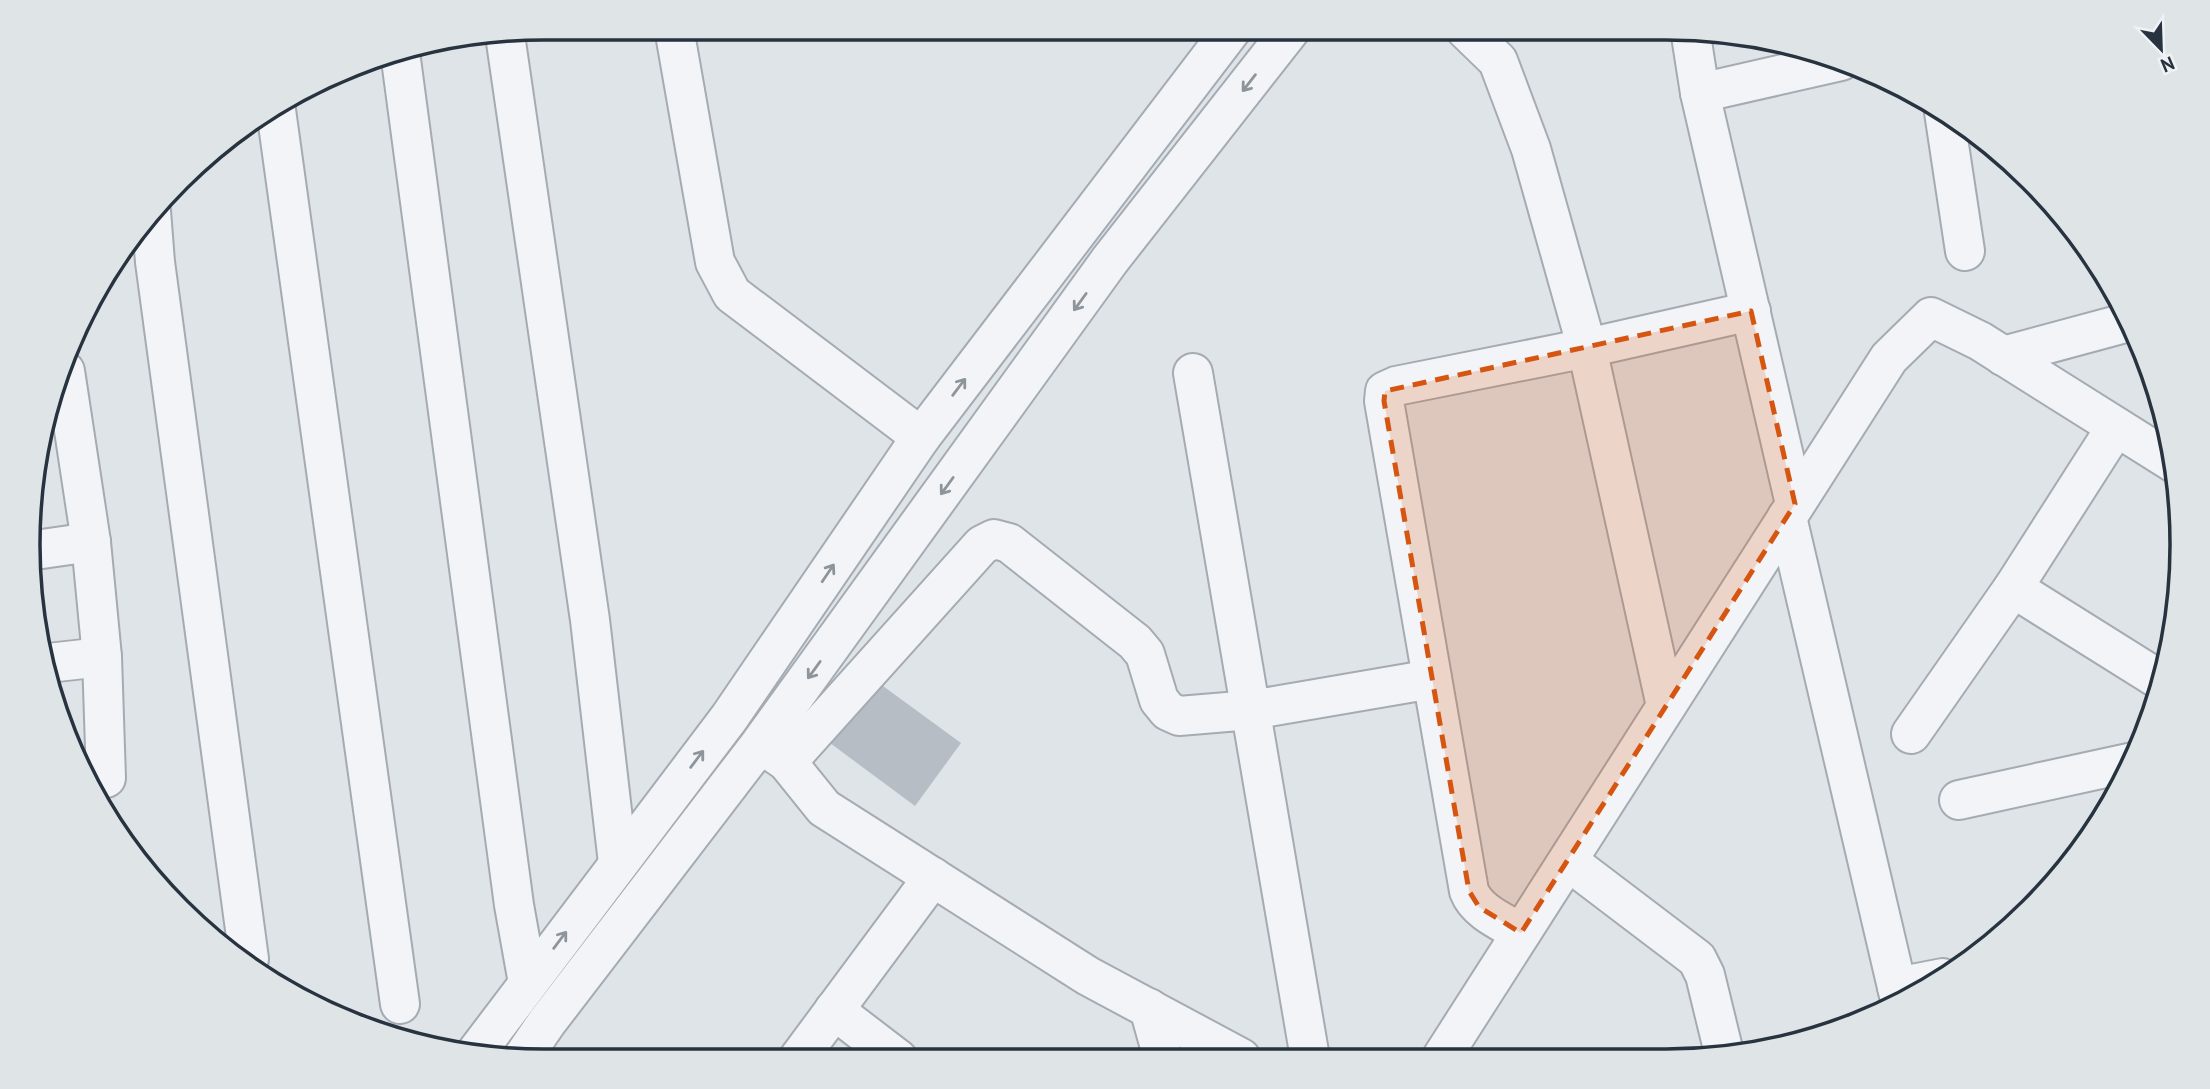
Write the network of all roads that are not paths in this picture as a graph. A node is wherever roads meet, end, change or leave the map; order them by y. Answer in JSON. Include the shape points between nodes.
{"nodes":[{"id":1,"x":676,"y":40,"type":"edge"},
{"id":2,"x":1223,"y":40,"type":"edge"},
{"id":3,"x":1282,"y":40,"type":"edge"},
{"id":4,"x":1476,"y":40,"type":"edge"},
{"id":5,"x":1692,"y":41,"type":"edge"},
{"id":6,"x":506,"y":42,"type":"edge"},
{"id":7,"x":401,"y":61,"type":"edge"},
{"id":8,"x":1822,"y":65,"type":"edge"},
{"id":9,"x":1700,"y":93,"type":"junction"},
{"id":10,"x":277,"y":117,"type":"edge"},
{"id":11,"x":1956,"y":133,"type":"edge"},
{"id":12,"x":153,"y":227,"type":"edge"},
{"id":13,"x":1077,"y":232,"type":"junction"},
{"id":14,"x":1965,"y":251,"type":"dead end"},
{"id":15,"x":1110,"y":260,"type":"junction"},
{"id":16,"x":1751,"y":311,"type":"junction"},
{"id":17,"x":2119,"y":325,"type":"edge"},
{"id":18,"x":1587,"y":348,"type":"junction"},
{"id":19,"x":2003,"y":356,"type":"junction"},
{"id":20,"x":1193,"y":373,"type":"dead end"},
{"id":21,"x":62,"y":397,"type":"edge"},
{"id":22,"x":2116,"y":427,"type":"junction"},
{"id":23,"x":59,"y":428,"type":"edge"},
{"id":24,"x":921,"y":437,"type":"junction"},
{"id":25,"x":2161,"y":455,"type":"edge"},
{"id":26,"x":1791,"y":511,"type":"junction"},
{"id":27,"x":91,"y":542,"type":"junction"},
{"id":28,"x":40,"y":549,"type":"edge"},
{"id":29,"x":2013,"y":588,"type":"junction"},
{"id":30,"x":102,"y":657,"type":"junction"},
{"id":31,"x":54,"y":662,"type":"edge"},
{"id":32,"x":2153,"y":676,"type":"edge"},
{"id":33,"x":1432,"y":679,"type":"junction"},
{"id":34,"x":1666,"y":706,"type":"junction"},
{"id":35,"x":1251,"y":710,"type":"junction"},
{"id":36,"x":729,"y":718,"type":"junction"},
{"id":37,"x":1911,"y":734,"type":"dead end"},
{"id":38,"x":774,"y":753,"type":"junction"},
{"id":39,"x":2120,"y":764,"type":"edge"},
{"id":40,"x":106,"y":778,"type":"dead end"},
{"id":41,"x":1959,"y":800,"type":"dead end"},
{"id":42,"x":1568,"y":861,"type":"junction"},
{"id":43,"x":618,"y":863,"type":"junction"},
{"id":44,"x":933,"y":877,"type":"junction"},
{"id":45,"x":1521,"y":933,"type":"junction"},
{"id":46,"x":248,"y":952,"type":"edge"},
{"id":47,"x":528,"y":983,"type":"junction"},
{"id":48,"x":1898,"y":992,"type":"edge"},
{"id":49,"x":400,"y":1004,"type":"dead end"},
{"id":50,"x":1149,"y":1008,"type":"junction"},
{"id":51,"x":834,"y":1010,"type":"junction"},
{"id":52,"x":482,"y":1044,"type":"edge"},
{"id":53,"x":1721,"y":1045,"type":"edge"},
{"id":54,"x":530,"y":1049,"type":"edge"},
{"id":55,"x":805,"y":1049,"type":"edge"},
{"id":56,"x":885,"y":1049,"type":"edge"},
{"id":57,"x":1160,"y":1049,"type":"edge"},
{"id":58,"x":1224,"y":1049,"type":"edge"},
{"id":59,"x":1308,"y":1049,"type":"edge"},
{"id":60,"x":1447,"y":1049,"type":"edge"}],
"edges":[{"from":1,"to":24,"type":"street","via":[[715,262],[732,294]]},
{"from":2,"to":13,"type":"street"},
{"from":3,"to":15,"type":"street","one_way":true},
{"from":4,"to":18,"type":"street","via":[[1498,61],[1531,149]]},
{"from":5,"to":9,"type":"street"},
{"from":6,"to":43,"type":"street","via":[[590,620]]},
{"from":7,"to":47,"type":"street"},
{"from":8,"to":9,"type":"street"},
{"from":9,"to":16,"type":"street"},
{"from":10,"to":49,"type":"street"},
{"from":11,"to":14,"type":"street"},
{"from":12,"to":46,"type":"street"},
{"from":13,"to":15,"type":"street"},
{"from":24,"to":13,"type":"street","one_way":true},
{"from":15,"to":38,"type":"street","one_way":true},
{"from":16,"to":18,"type":"street"},
{"from":16,"to":26,"type":"street"},
{"from":17,"to":19,"type":"street"},
{"from":18,"to":33,"type":"street","via":[[1385,391]]},
{"from":18,"to":34,"type":"street"},
{"from":19,"to":22,"type":"street"},
{"from":19,"to":26,"type":"street","via":[[1931,317],[1889,358]]},
{"from":20,"to":35,"type":"street"},
{"from":21,"to":23,"type":"street"},
{"from":22,"to":25,"type":"street"},
{"from":22,"to":29,"type":"street"},
{"from":23,"to":27,"type":"street"},
{"from":36,"to":24,"type":"street","one_way":true},
{"from":26,"to":34,"type":"street"},
{"from":26,"to":48,"type":"street"},
{"from":27,"to":28,"type":"street"},
{"from":27,"to":30,"type":"street"},
{"from":29,"to":32,"type":"street"},
{"from":29,"to":37,"type":"street"},
{"from":30,"to":31,"type":"street"},
{"from":30,"to":40,"type":"street"},
{"from":33,"to":35,"type":"street"},
{"from":33,"to":45,"type":"street","via":[[1472,900]]},
{"from":34,"to":42,"type":"street"},
{"from":35,"to":38,"type":"street","via":[[1179,716],[1168,710],[1159,700],[1144,654],[1135,642],[1009,543],[994,539],[982,545]]},
{"from":35,"to":59,"type":"street"},
{"from":36,"to":38,"type":"street"},
{"from":43,"to":36,"type":"street","one_way":true},
{"from":38,"to":44,"type":"street","via":[[824,808]]},
{"from":38,"to":54,"type":"street"},
{"from":39,"to":41,"type":"street"},
{"from":42,"to":45,"type":"street"},
{"from":42,"to":53,"type":"street","via":[[1698,958]]},
{"from":47,"to":43,"type":"street","one_way":true},
{"from":44,"to":50,"type":"street","via":[[1087,976]]},
{"from":44,"to":51,"type":"street"},
{"from":45,"to":60,"type":"street"},
{"from":47,"to":52,"type":"street"},
{"from":50,"to":57,"type":"street"},
{"from":50,"to":58,"type":"street"},
{"from":51,"to":55,"type":"street"},
{"from":51,"to":56,"type":"street"}]}
